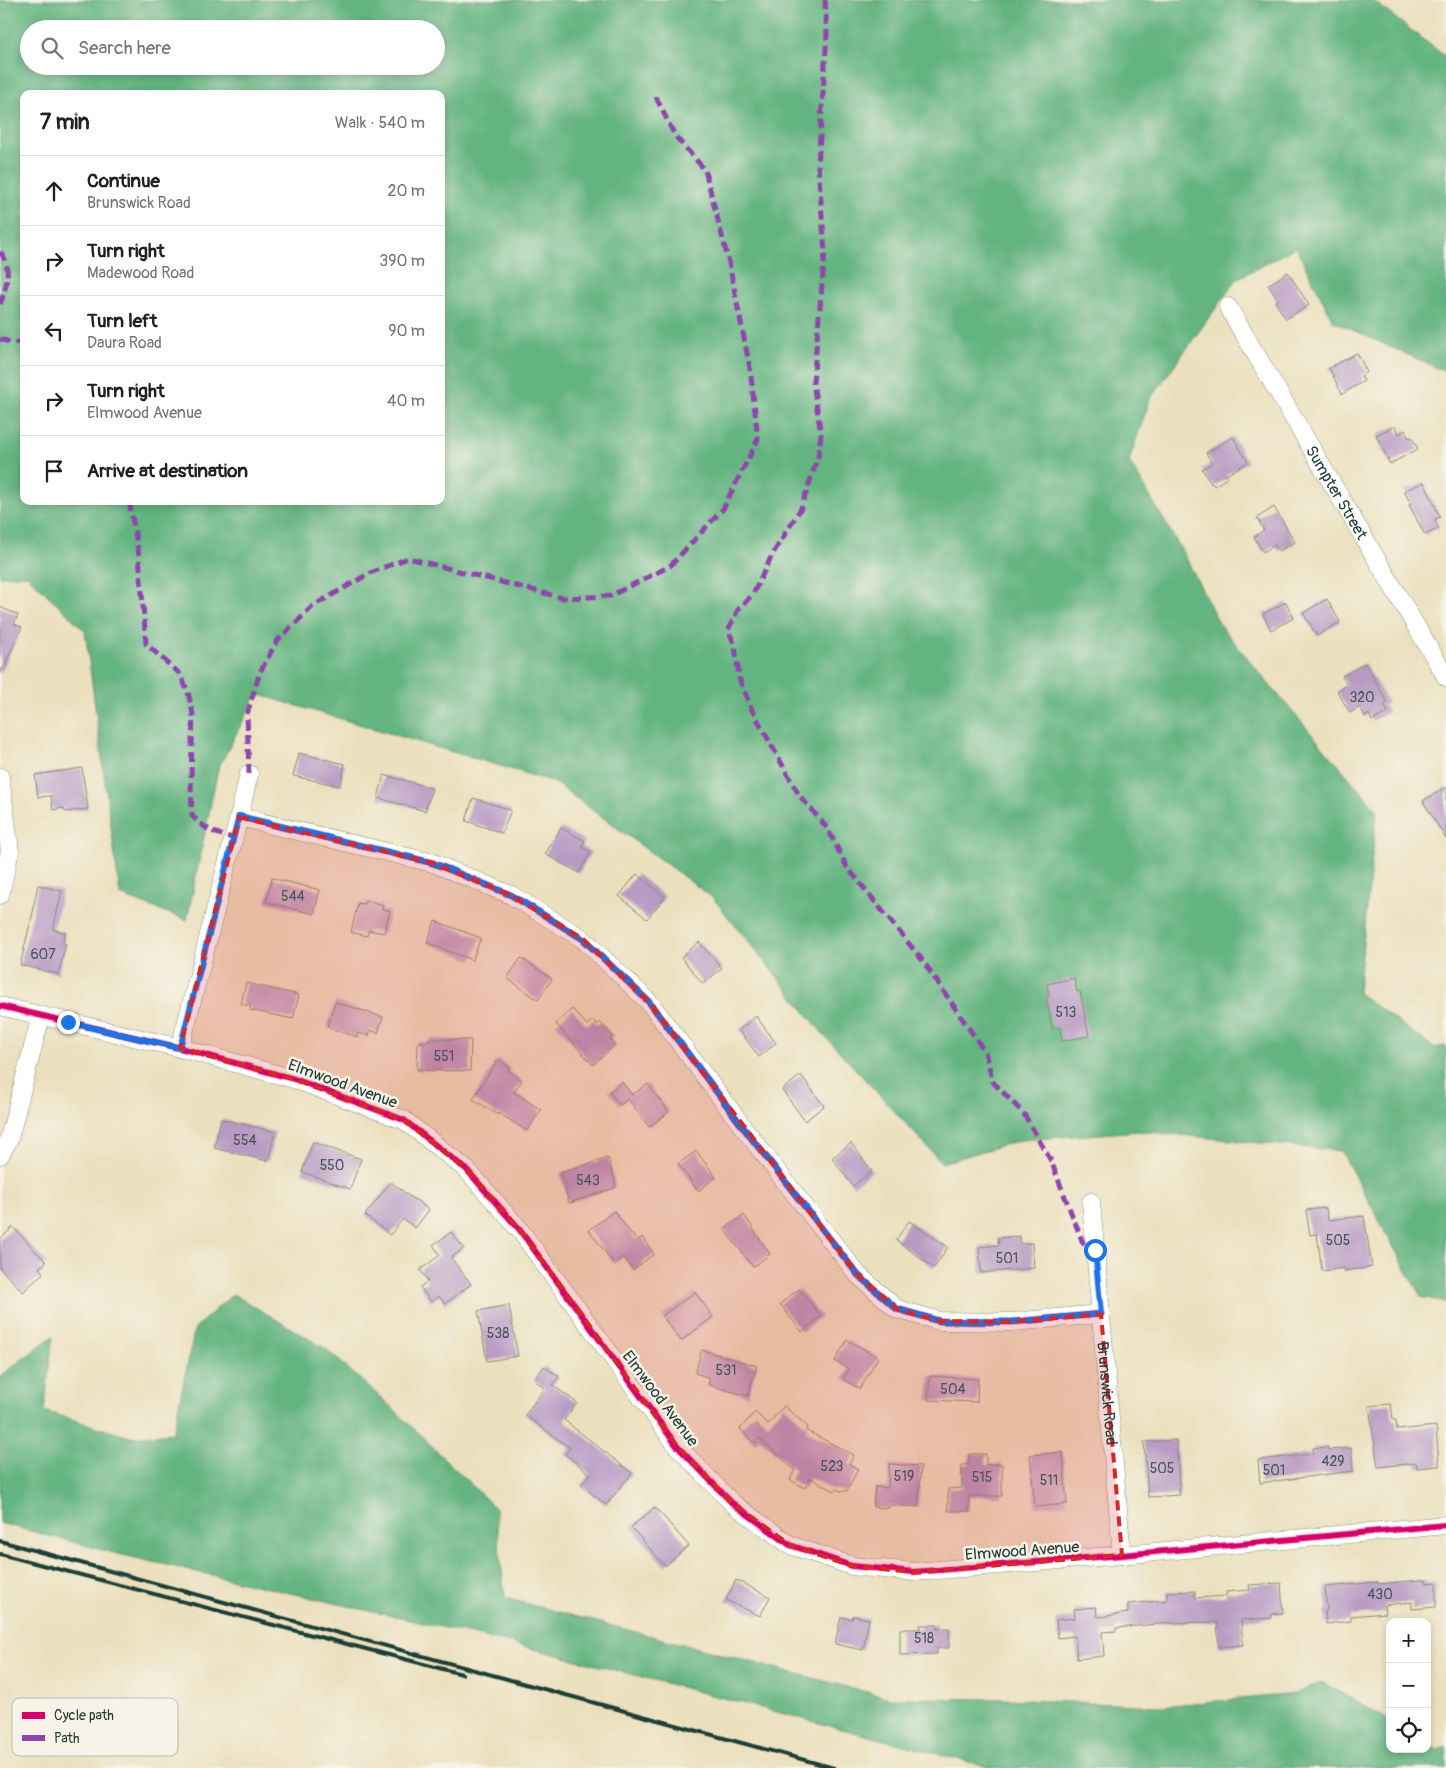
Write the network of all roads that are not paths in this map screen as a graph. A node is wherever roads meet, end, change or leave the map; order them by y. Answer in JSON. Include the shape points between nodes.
{"nodes":[{"id":1,"x":1228,"y":307,"type":"dead end"},
{"id":2,"x":1446,"y":677,"type":"edge"},
{"id":3,"x":248,"y":774,"type":"dead end"},
{"id":4,"x":0,"y":777,"type":"edge"},
{"id":5,"x":239,"y":816,"type":"junction"},
{"id":6,"x":0,"y":895,"type":"edge"},
{"id":7,"x":0,"y":1006,"type":"edge"},
{"id":8,"x":41,"y":1016,"type":"junction"},
{"id":9,"x":180,"y":1048,"type":"junction"},
{"id":10,"x":0,"y":1155,"type":"edge"},
{"id":11,"x":1091,"y":1202,"type":"dead end"},
{"id":12,"x":1101,"y":1314,"type":"junction"},
{"id":13,"x":1446,"y":1524,"type":"edge"},
{"id":14,"x":1122,"y":1556,"type":"junction"}],
"edges":[{"from":1,"to":2,"type":"street","name":"Sumpter Street"},
{"from":3,"to":5,"type":"street"},
{"from":4,"to":6,"type":"street","via":[[10,851]]},
{"from":5,"to":9,"type":"street"},
{"from":5,"to":12,"type":"street","via":[[433,863],[511,895],[583,939],[649,1002],[858,1275],[897,1309],[939,1321],[1012,1322]]},
{"from":7,"to":8,"type":"street","name":"Elmwood Avenue"},
{"from":8,"to":9,"type":"street","name":"Elmwood Avenue"},
{"from":8,"to":10,"type":"street","via":[[9,1139]]},
{"from":9,"to":14,"type":"street","name":"Elmwood Avenue","via":[[294,1079],[404,1120],[467,1170],[519,1229],[677,1446],[732,1503],[790,1545],[852,1566],[914,1572]]},
{"from":11,"to":12,"type":"street","name":"Brunswick Road"},
{"from":12,"to":14,"type":"street","name":"Brunswick Road"},
{"from":13,"to":14,"type":"street","name":"Elmwood Avenue"}]}
